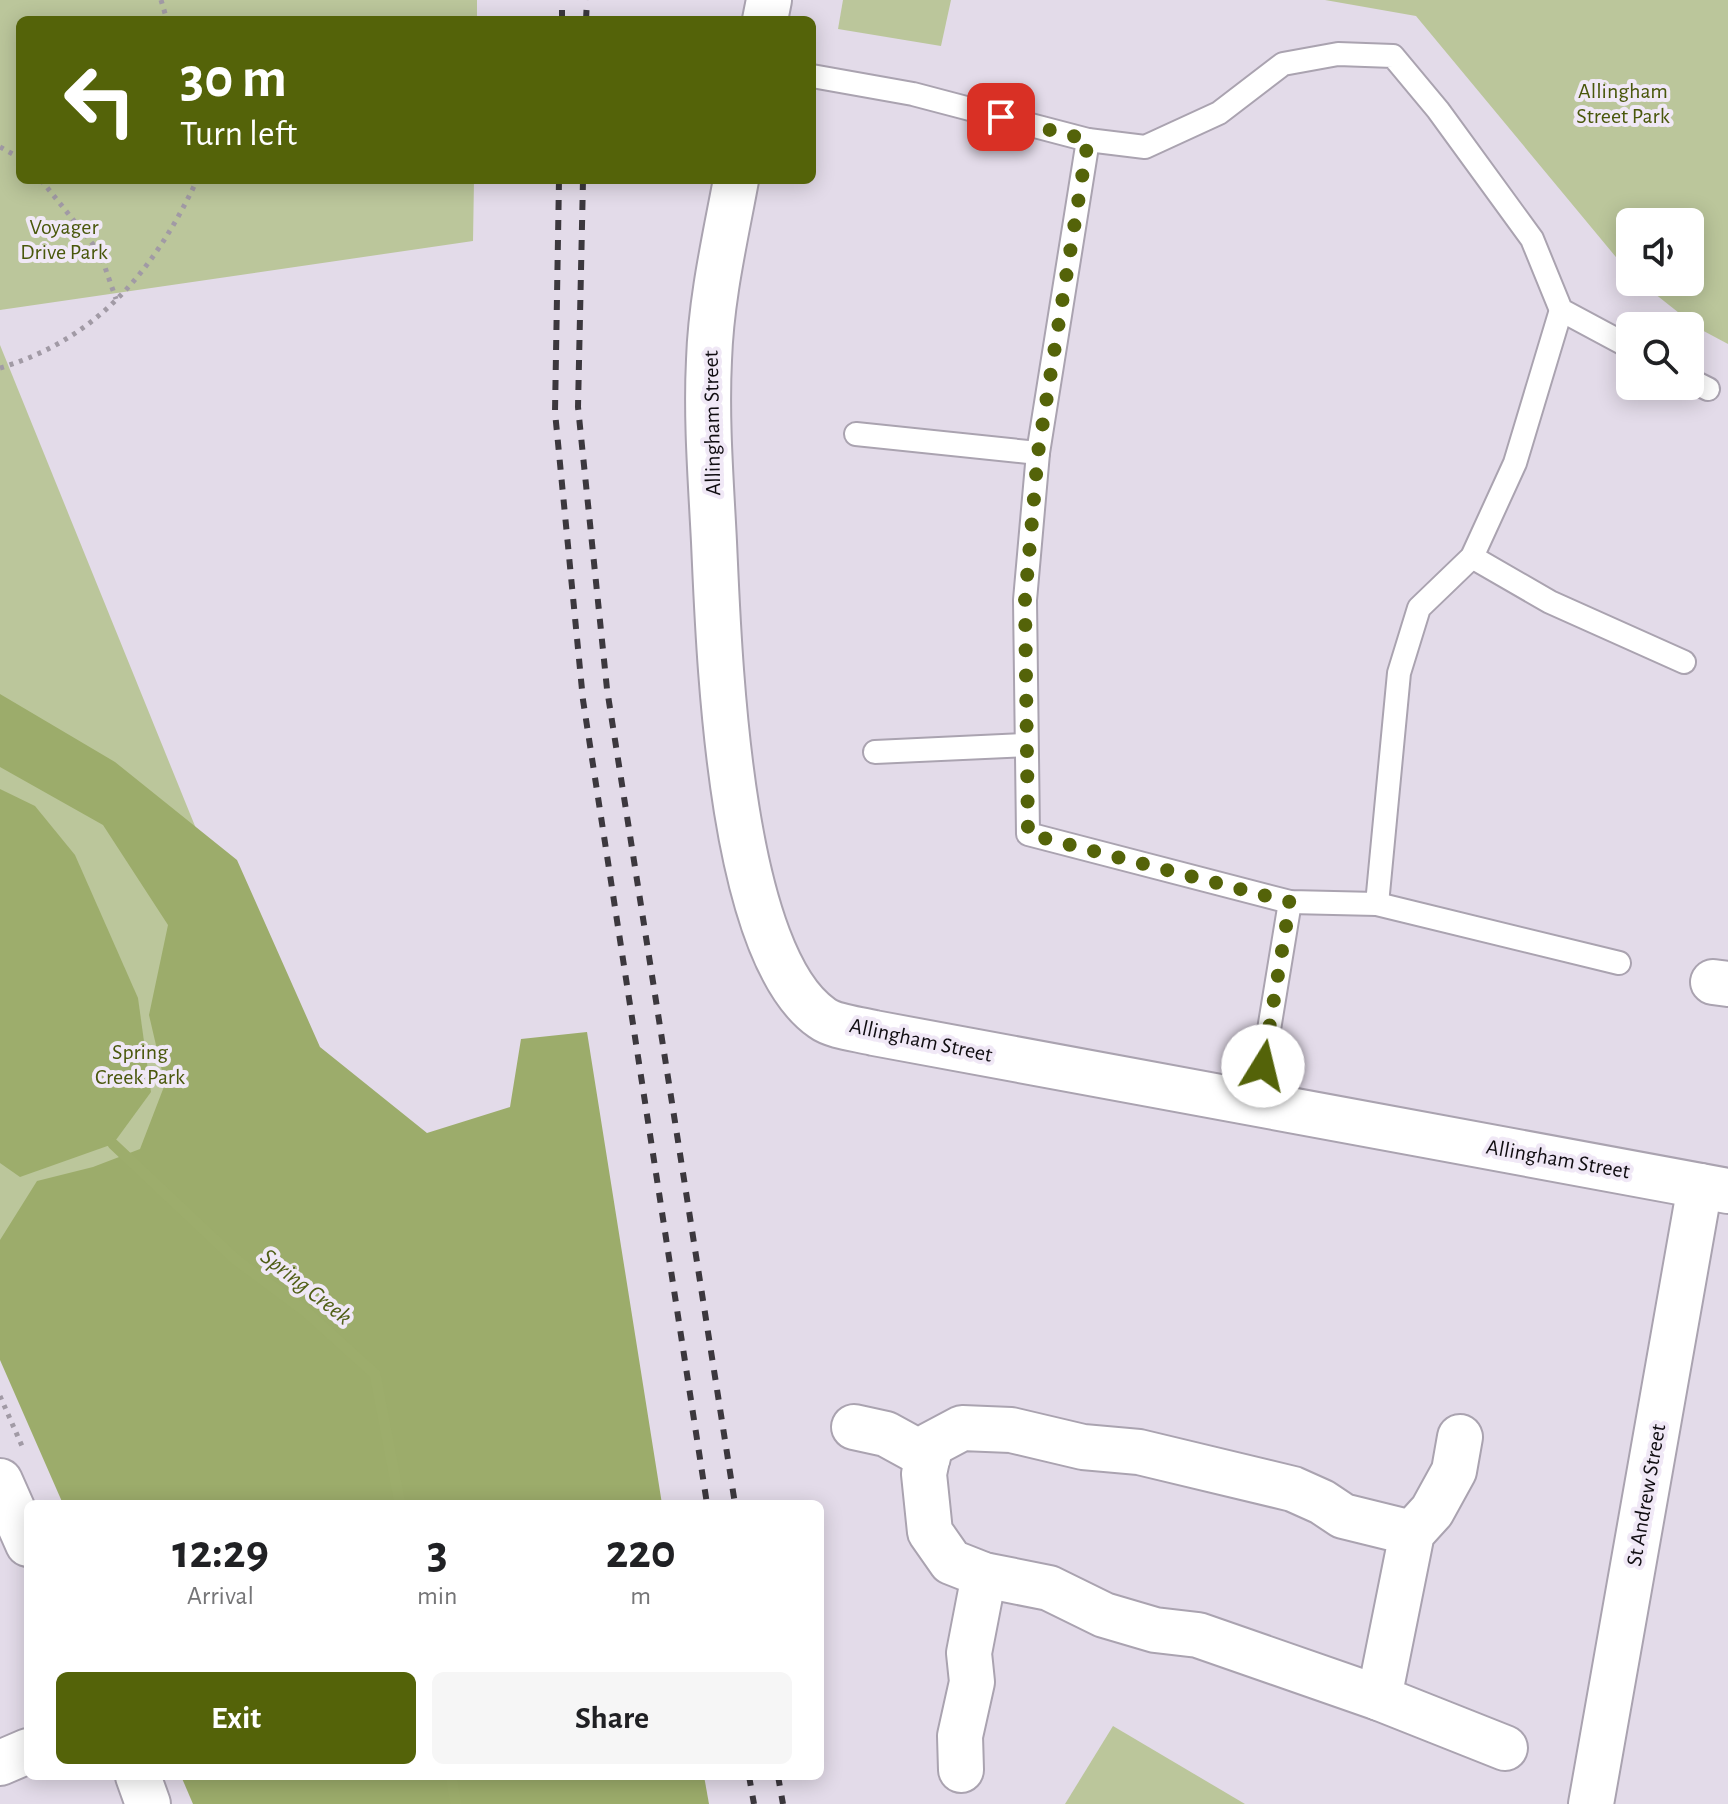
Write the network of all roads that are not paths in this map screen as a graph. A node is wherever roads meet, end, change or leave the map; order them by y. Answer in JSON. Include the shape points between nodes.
{"nodes":[{"id":1,"x":816,"y":77,"type":"edge"},
{"id":2,"x":1088,"y":140,"type":"junction"},
{"id":3,"x":735,"y":184,"type":"edge"},
{"id":4,"x":1561,"y":310,"type":"junction"},
{"id":5,"x":1616,"y":339,"type":"edge"},
{"id":6,"x":856,"y":434,"type":"dead end"},
{"id":7,"x":1038,"y":453,"type":"junction"},
{"id":8,"x":1472,"y":557,"type":"junction"},
{"id":9,"x":1684,"y":662,"type":"dead end"},
{"id":10,"x":1026,"y":745,"type":"junction"},
{"id":11,"x":875,"y":752,"type":"dead end"},
{"id":12,"x":1290,"y":902,"type":"junction"},
{"id":13,"x":1377,"y":904,"type":"junction"},
{"id":14,"x":1619,"y":963,"type":"dead end"},
{"id":15,"x":1245,"y":1102,"type":"junction"},
{"id":16,"x":1714,"y":1188,"type":"edge"},
{"id":17,"x":854,"y":1427,"type":"dead end"},
{"id":18,"x":1460,"y":1437,"type":"dead end"},
{"id":19,"x":928,"y":1457,"type":"junction"},
{"id":20,"x":0,"y":1481,"type":"edge"},
{"id":21,"x":1412,"y":1533,"type":"junction"},
{"id":22,"x":24,"y":1535,"type":"edge"},
{"id":23,"x":984,"y":1575,"type":"junction"},
{"id":24,"x":1379,"y":1698,"type":"junction"},
{"id":25,"x":1505,"y":1748,"type":"dead end"},
{"id":26,"x":24,"y":1753,"type":"edge"},
{"id":27,"x":0,"y":1763,"type":"edge"},
{"id":28,"x":961,"y":1770,"type":"dead end"},
{"id":29,"x":139,"y":1780,"type":"edge"},
{"id":30,"x":148,"y":1804,"type":"edge"},
{"id":31,"x":1591,"y":1804,"type":"edge"}],
"edges":[{"from":1,"to":2,"type":"lane","via":[[913,94]]},
{"from":2,"to":4,"type":"lane","via":[[1145,147],[1219,113],[1283,64],[1338,54],[1393,56],[1532,239]]},
{"from":2,"to":7,"type":"lane"},
{"from":3,"to":15,"type":"street","name":"Allingham Street","via":[[709,359],[722,715],[753,893],[769,942],[791,983],[822,1018],[874,1033]]},
{"from":4,"to":5,"type":"lane"},
{"from":4,"to":8,"type":"lane","via":[[1515,463]]},
{"from":6,"to":7,"type":"lane"},
{"from":7,"to":10,"type":"lane","via":[[1025,600]]},
{"from":8,"to":9,"type":"lane","via":[[1550,602]]},
{"from":8,"to":13,"type":"lane","via":[[1419,608],[1399,673]]},
{"from":10,"to":11,"type":"lane"},
{"from":10,"to":12,"type":"lane","via":[[1028,834]]},
{"from":12,"to":13,"type":"lane"},
{"from":12,"to":15,"type":"lane","via":[[1263,1066]]},
{"from":13,"to":14,"type":"lane"},
{"from":15,"to":16,"type":"street","name":"Allingham Street"},
{"from":16,"to":31,"type":"street","name":"St Andrew Street"},
{"from":17,"to":19,"type":"street","via":[[886,1434]]},
{"from":18,"to":21,"type":"street","via":[[1454,1471],[1432,1511]]},
{"from":19,"to":21,"type":"street","via":[[930,1445],[962,1428],[1011,1430],[1083,1447],[1139,1452],[1293,1489],[1343,1516]]},
{"from":19,"to":23,"type":"street","via":[[924,1474],[930,1532],[951,1562]]},
{"from":20,"to":22,"type":"street"},
{"from":21,"to":24,"type":"street"},
{"from":23,"to":24,"type":"street","via":[[1049,1588],[1104,1615],[1155,1630],[1198,1635]]},
{"from":23,"to":28,"type":"street","via":[[969,1653],[972,1682],[960,1736]]},
{"from":24,"to":25,"type":"street"},
{"from":26,"to":27,"type":"street"},
{"from":29,"to":30,"type":"street"}]}
